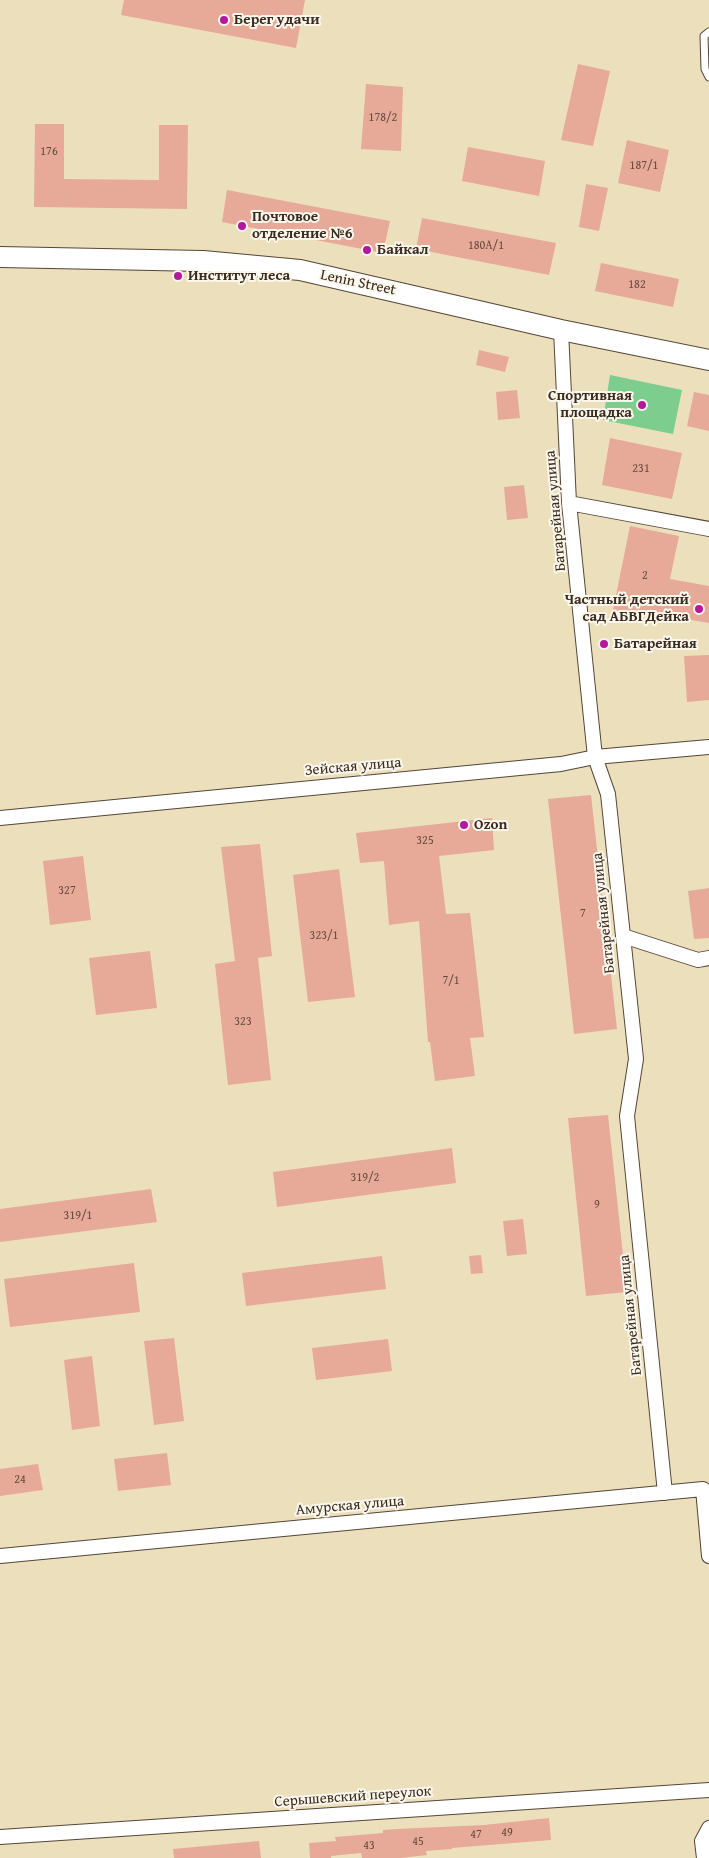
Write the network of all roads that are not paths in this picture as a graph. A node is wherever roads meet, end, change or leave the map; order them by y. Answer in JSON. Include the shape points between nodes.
{"nodes":[{"id":1,"x":709,"y":32,"type":"edge"},
{"id":2,"x":709,"y":77,"type":"edge"},
{"id":3,"x":0,"y":257,"type":"edge"},
{"id":4,"x":561,"y":330,"type":"junction"},
{"id":5,"x":709,"y":360,"type":"edge"},
{"id":6,"x":569,"y":503,"type":"junction"},
{"id":7,"x":709,"y":529,"type":"edge"},
{"id":8,"x":709,"y":747,"type":"edge"},
{"id":9,"x":594,"y":757,"type":"junction"},
{"id":10,"x":0,"y":818,"type":"edge"},
{"id":11,"x":623,"y":936,"type":"junction"},
{"id":12,"x":709,"y":958,"type":"edge"},
{"id":13,"x":665,"y":1493,"type":"junction"},
{"id":14,"x":0,"y":1556,"type":"edge"},
{"id":15,"x":709,"y":1556,"type":"edge"},
{"id":16,"x":709,"y":1790,"type":"edge"},
{"id":17,"x":709,"y":1828,"type":"edge"},
{"id":18,"x":0,"y":1837,"type":"edge"},
{"id":19,"x":704,"y":1858,"type":"edge"}],
"edges":[{"from":1,"to":2,"type":"lane","via":[[704,36],[705,69]]},
{"from":3,"to":4,"type":"main road","name":"Lenin Street","via":[[203,261],[300,270]]},
{"from":4,"to":5,"type":"main road","name":"Lenin Street"},
{"from":4,"to":6,"type":"street","name":"Батарейная улица"},
{"from":6,"to":7,"type":"street"},
{"from":6,"to":9,"type":"street","name":"Батарейная улица"},
{"from":8,"to":9,"type":"street","name":"Зейская улица"},
{"from":9,"to":10,"type":"street","name":"Зейская улица","via":[[561,764]]},
{"from":9,"to":11,"type":"street","name":"Батарейная улица","via":[[608,794]]},
{"from":11,"to":12,"type":"street","via":[[698,960]]},
{"from":11,"to":13,"type":"street","name":"Батарейная улица","via":[[636,1059],[627,1116]]},
{"from":13,"to":14,"type":"street","name":"Амурская улица"},
{"from":13,"to":15,"type":"street","name":"Амурская улица","via":[[703,1489]]},
{"from":16,"to":18,"type":"street","name":"Серышевский переулок"},
{"from":17,"to":19,"type":"street","via":[[702,1841]]}]}
